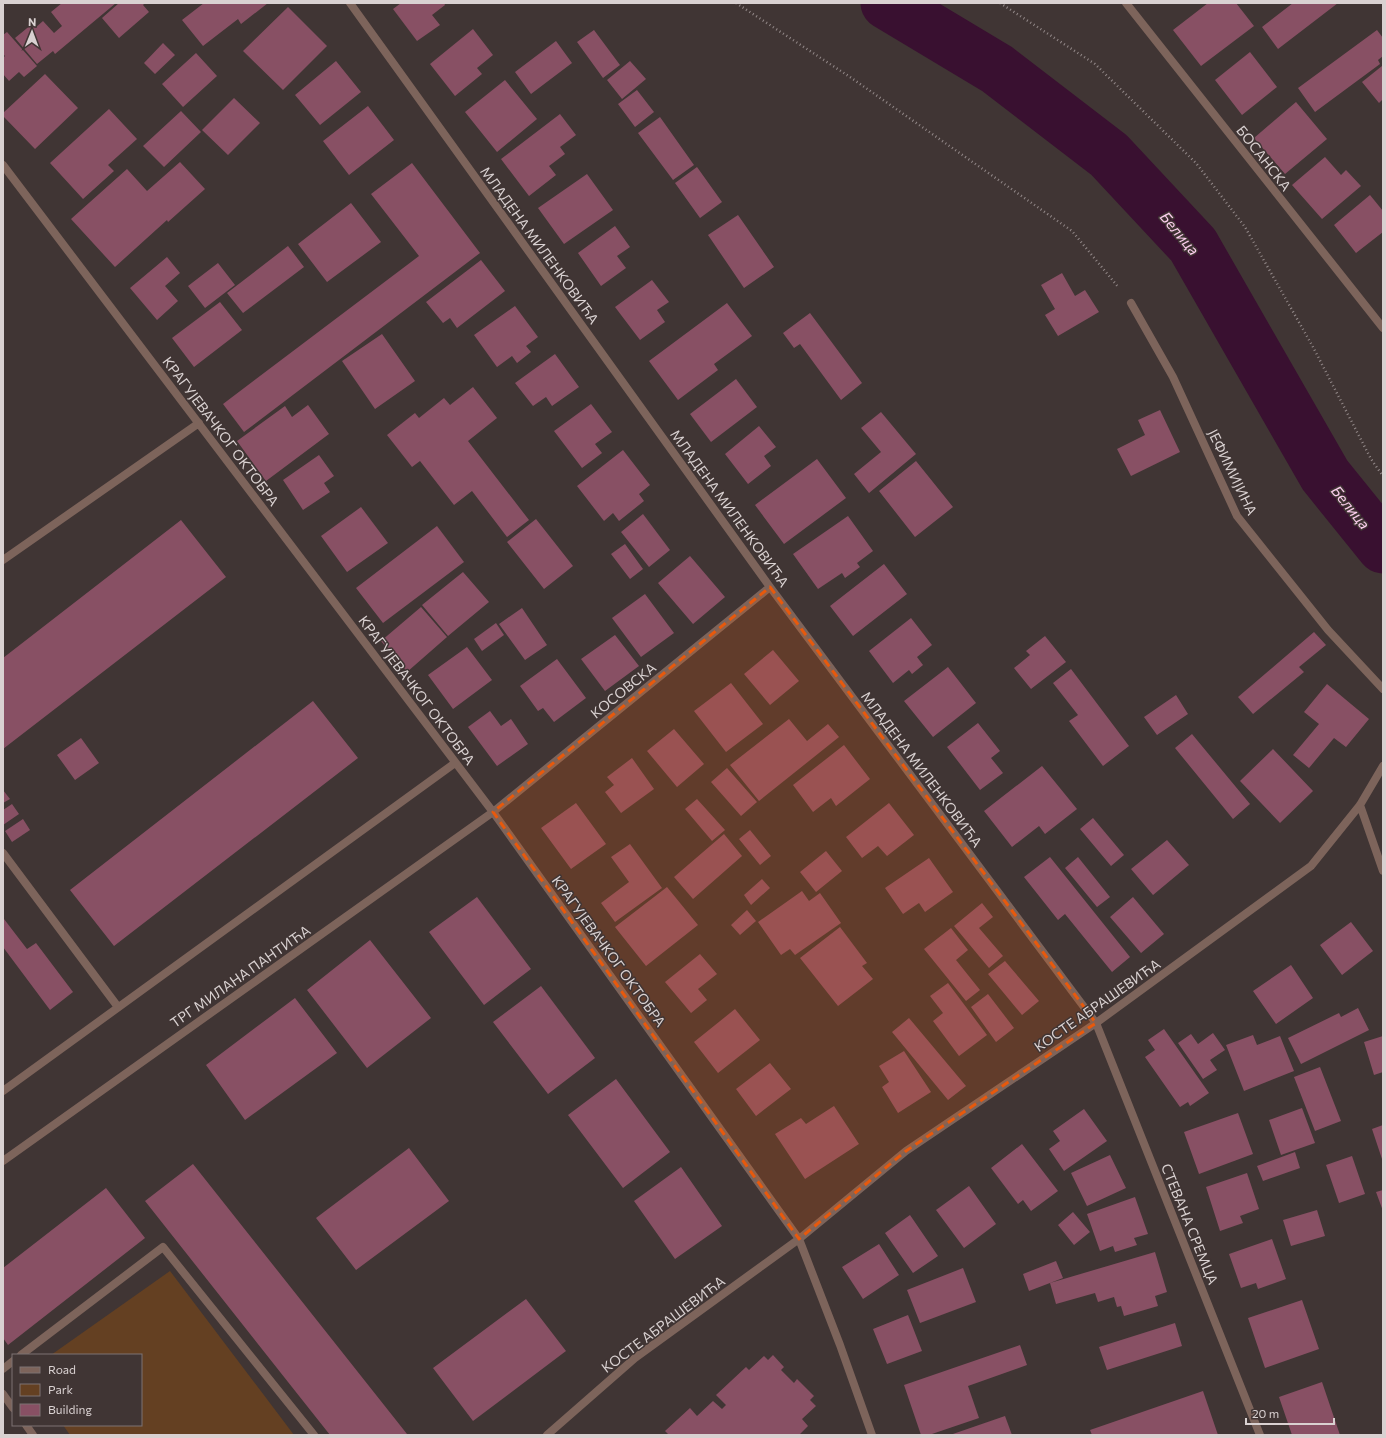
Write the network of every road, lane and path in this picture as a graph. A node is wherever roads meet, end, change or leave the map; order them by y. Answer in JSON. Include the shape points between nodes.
{"nodes":[{"id":1,"x":350,"y":3,"type":"edge"},
{"id":2,"x":736,"y":3,"type":"edge"},
{"id":3,"x":1000,"y":3,"type":"edge"},
{"id":4,"x":1126,"y":3,"type":"edge"},
{"id":5,"x":3,"y":165,"type":"edge"},
{"id":6,"x":1131,"y":303,"type":"joint"},
{"id":7,"x":1383,"y":328,"type":"edge"},
{"id":8,"x":199,"y":423,"type":"junction"},
{"id":9,"x":1383,"y":476,"type":"edge"},
{"id":10,"x":3,"y":560,"type":"edge"},
{"id":11,"x":770,"y":587,"type":"junction"},
{"id":12,"x":1383,"y":689,"type":"edge"},
{"id":13,"x":455,"y":763,"type":"junction"},
{"id":14,"x":1383,"y":766,"type":"edge"},
{"id":15,"x":1360,"y":805,"type":"junction"},
{"id":16,"x":493,"y":812,"type":"junction"},
{"id":17,"x":3,"y":853,"type":"edge"},
{"id":18,"x":1383,"y":871,"type":"edge"},
{"id":19,"x":118,"y":1007,"type":"junction"},
{"id":20,"x":1096,"y":1023,"type":"junction"},
{"id":21,"x":3,"y":1091,"type":"edge"},
{"id":22,"x":3,"y":1161,"type":"edge"},
{"id":23,"x":799,"y":1239,"type":"junction"},
{"id":24,"x":22,"y":1354,"type":"edge"},
{"id":25,"x":12,"y":1362,"type":"edge"},
{"id":26,"x":3,"y":1369,"type":"edge"},
{"id":27,"x":3,"y":1394,"type":"edge"},
{"id":28,"x":12,"y":1407,"type":"edge"},
{"id":29,"x":27,"y":1426,"type":"edge"},
{"id":30,"x":33,"y":1435,"type":"edge"},
{"id":31,"x":314,"y":1435,"type":"edge"},
{"id":32,"x":546,"y":1435,"type":"edge"},
{"id":33,"x":872,"y":1435,"type":"edge"},
{"id":34,"x":1260,"y":1435,"type":"edge"}],
"edges":[{"from":1,"to":11,"type":"street","name":"МЛАДЕНА МИЛЕНКОВИЋА"},
{"from":2,"to":6,"type":"path","via":[[850,77],[1072,231]]},
{"from":3,"to":9,"type":"path","via":[[1095,64],[1196,163],[1245,227],[1313,347],[1371,460]]},
{"from":4,"to":7,"type":"street","name":"БОСАНСКА"},
{"from":5,"to":8,"type":"street","name":"КРАГУЈЕВАЧКОГ ОКТОБРА"},
{"from":6,"to":12,"type":"street","name":"ЈЕФИМИЈИНА","via":[[1173,377],[1237,516],[1328,630]]},
{"from":8,"to":10,"type":"street"},
{"from":8,"to":13,"type":"street","name":"КРАГУЈЕВАЧКОГ ОКТОБРА"},
{"from":11,"to":16,"type":"street","name":"КОСОВСКА"},
{"from":11,"to":20,"type":"street","name":"МЛАДЕНА МИЛЕНКОВИЋА"},
{"from":13,"to":16,"type":"street","name":"КРАГУЈЕВАЧКОГ ОКТОБРА"},
{"from":13,"to":19,"type":"street"},
{"from":14,"to":15,"type":"street","name":"КОСТЕ АБРАШЕВИЋА"},
{"from":15,"to":18,"type":"street"},
{"from":15,"to":20,"type":"street","name":"КОСТЕ АБРАШЕВИЋА","via":[[1311,866]]},
{"from":16,"to":22,"type":"street","name":"ТРГ МИЛАНА ПАНТИЋА"},
{"from":16,"to":23,"type":"street","name":"КРАГУЈЕВАЧКОГ ОКТОБРА"},
{"from":17,"to":19,"type":"street"},
{"from":19,"to":21,"type":"street"},
{"from":20,"to":23,"type":"street","name":"КОСТЕ АБРАШЕВИЋА","via":[[906,1152]]},
{"from":20,"to":34,"type":"street","name":"СТЕВАНА СРЕМЦА"},
{"from":23,"to":32,"type":"street","name":"КОСТЕ АБРАШЕВИЋА","via":[[635,1358]]},
{"from":23,"to":33,"type":"street"},
{"from":24,"to":31,"type":"street","via":[[163,1248]]},
{"from":25,"to":26,"type":"street"},
{"from":27,"to":28,"type":"street"},
{"from":29,"to":30,"type":"street"}]}
